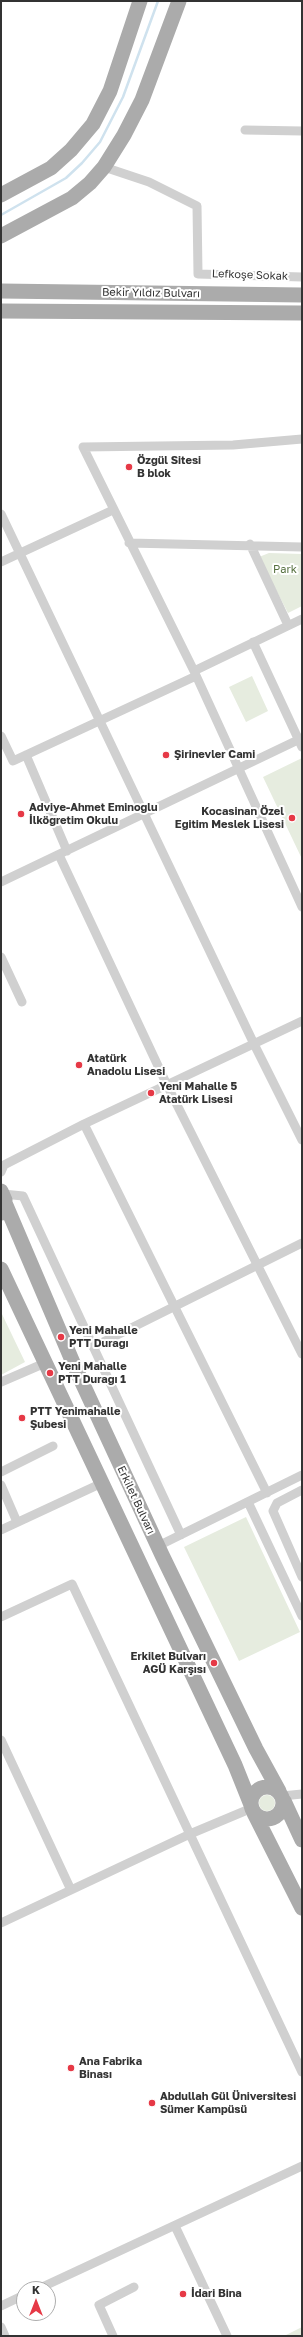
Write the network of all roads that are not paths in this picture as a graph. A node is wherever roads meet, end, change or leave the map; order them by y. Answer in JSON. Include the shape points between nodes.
{"nodes":[{"id":1,"x":140,"y":1,"type":"edge"},
{"id":2,"x":180,"y":1,"type":"edge"},
{"id":3,"x":246,"y":130,"type":"dead end"},
{"id":4,"x":302,"y":131,"type":"edge"},
{"id":5,"x":104,"y":167,"type":"junction"},
{"id":6,"x":1,"y":195,"type":"edge"},
{"id":7,"x":1,"y":236,"type":"edge"},
{"id":8,"x":302,"y":277,"type":"edge"},
{"id":9,"x":1,"y":291,"type":"edge"},
{"id":10,"x":302,"y":295,"type":"edge"},
{"id":11,"x":1,"y":311,"type":"edge"},
{"id":12,"x":302,"y":313,"type":"edge"},
{"id":13,"x":302,"y":440,"type":"edge"},
{"id":14,"x":113,"y":510,"type":"junction"},
{"id":15,"x":1,"y":514,"type":"edge"},
{"id":16,"x":129,"y":543,"type":"junction"},
{"id":17,"x":250,"y":544,"type":"junction"},
{"id":18,"x":302,"y":547,"type":"edge"},
{"id":19,"x":20,"y":553,"type":"junction"},
{"id":20,"x":1,"y":562,"type":"edge"},
{"id":21,"x":302,"y":619,"type":"edge"},
{"id":22,"x":288,"y":625,"type":"junction"},
{"id":23,"x":253,"y":642,"type":"junction"},
{"id":24,"x":195,"y":674,"type":"junction"},
{"id":25,"x":99,"y":721,"type":"junction"},
{"id":26,"x":1,"y":736,"type":"edge"},
{"id":27,"x":301,"y":742,"type":"edge"},
{"id":28,"x":26,"y":755,"type":"junction"},
{"id":29,"x":237,"y":769,"type":"junction"},
{"id":30,"x":143,"y":814,"type":"junction"},
{"id":31,"x":63,"y":853,"type":"junction"},
{"id":32,"x":1,"y":882,"type":"edge"},
{"id":33,"x":302,"y":907,"type":"edge"},
{"id":34,"x":1,"y":957,"type":"edge"},
{"id":35,"x":22,"y":1002,"type":"dead end"},
{"id":36,"x":302,"y":1021,"type":"edge"},
{"id":37,"x":254,"y":1044,"type":"junction"},
{"id":38,"x":167,"y":1085,"type":"junction"},
{"id":39,"x":84,"y":1124,"type":"junction"},
{"id":40,"x":302,"y":1140,"type":"edge"},
{"id":41,"x":1,"y":1172,"type":"edge"},
{"id":42,"x":2,"y":1200,"type":"edge"},
{"id":43,"x":302,"y":1243,"type":"edge"},
{"id":44,"x":258,"y":1265,"type":"junction"},
{"id":45,"x":1,"y":1269,"type":"edge"},
{"id":46,"x":1,"y":1285,"type":"edge"},
{"id":47,"x":15,"y":1299,"type":"junction"},
{"id":48,"x":174,"y":1306,"type":"junction"},
{"id":49,"x":93,"y":1346,"type":"junction"},
{"id":50,"x":302,"y":1354,"type":"edge"},
{"id":51,"x":45,"y":1363,"type":"junction"},
{"id":52,"x":1,"y":1382,"type":"edge"},
{"id":53,"x":53,"y":1446,"type":"dead end"},
{"id":54,"x":1,"y":1472,"type":"edge"},
{"id":55,"x":302,"y":1475,"type":"edge"},
{"id":56,"x":102,"y":1482,"type":"junction"},
{"id":57,"x":1,"y":1485,"type":"edge"},
{"id":58,"x":302,"y":1490,"type":"edge"},
{"id":59,"x":266,"y":1493,"type":"junction"},
{"id":60,"x":248,"y":1502,"type":"junction"},
{"id":61,"x":17,"y":1522,"type":"junction"},
{"id":62,"x":1,"y":1530,"type":"edge"},
{"id":63,"x":181,"y":1534,"type":"junction"},
{"id":64,"x":158,"y":1546,"type":"junction"},
{"id":65,"x":302,"y":1577,"type":"edge"},
{"id":66,"x":302,"y":1616,"type":"edge"},
{"id":67,"x":1,"y":1617,"type":"edge"},
{"id":68,"x":1,"y":1740,"type":"edge"},
{"id":69,"x":302,"y":1794,"type":"edge"},
{"id":70,"x":282,"y":1796,"type":"junction"},
{"id":71,"x":252,"y":1809,"type":"junction"},
{"id":72,"x":190,"y":1834,"type":"junction"},
{"id":73,"x":302,"y":1840,"type":"edge"},
{"id":74,"x":71,"y":1890,"type":"junction"},
{"id":75,"x":302,"y":1908,"type":"edge"},
{"id":76,"x":1,"y":1923,"type":"edge"},
{"id":77,"x":302,"y":2072,"type":"edge"},
{"id":78,"x":302,"y":2166,"type":"edge"},
{"id":79,"x":175,"y":2226,"type":"junction"},
{"id":80,"x":55,"y":2281,"type":"edge"},
{"id":81,"x":134,"y":2287,"type":"dead end"},
{"id":82,"x":16,"y":2299,"type":"edge"},
{"id":83,"x":1,"y":2306,"type":"edge"},
{"id":84,"x":1,"y":2327,"type":"edge"},
{"id":85,"x":6,"y":2336,"type":"edge"},
{"id":86,"x":113,"y":2336,"type":"edge"},
{"id":87,"x":227,"y":2336,"type":"edge"}],
"edges":[{"from":1,"to":6,"type":"main road","via":[[110,91],[93,124],[71,150],[51,168]]},
{"from":2,"to":5,"type":"main road","via":[[142,100]]},
{"from":3,"to":4,"type":"street"},
{"from":5,"to":7,"type":"main road","via":[[72,198]]},
{"from":5,"to":8,"type":"street","name":"Lefkoşe Sokak","via":[[149,182],[197,206],[198,274]]},
{"from":9,"to":10,"type":"main road","name":"Bekir Yıldız Bulvarı"},
{"from":11,"to":12,"type":"main road","name":"Bekir Yıldız Bulvarı"},
{"from":13,"to":14,"type":"street","via":[[233,445],[83,447]]},
{"from":14,"to":16,"type":"street"},
{"from":14,"to":19,"type":"street"},
{"from":15,"to":19,"type":"street"},
{"from":16,"to":17,"type":"street"},
{"from":16,"to":24,"type":"street"},
{"from":17,"to":18,"type":"street"},
{"from":17,"to":22,"type":"street"},
{"from":19,"to":20,"type":"street"},
{"from":19,"to":25,"type":"street"},
{"from":21,"to":22,"type":"street"},
{"from":22,"to":23,"type":"street"},
{"from":23,"to":24,"type":"street"},
{"from":23,"to":27,"type":"street"},
{"from":24,"to":25,"type":"street"},
{"from":24,"to":29,"type":"street"},
{"from":25,"to":28,"type":"street"},
{"from":25,"to":30,"type":"street"},
{"from":26,"to":28,"type":"street","via":[[12,761]]},
{"from":27,"to":29,"type":"street"},
{"from":28,"to":31,"type":"street"},
{"from":29,"to":30,"type":"street"},
{"from":29,"to":33,"type":"street"},
{"from":30,"to":31,"type":"street"},
{"from":30,"to":37,"type":"street"},
{"from":31,"to":32,"type":"street"},
{"from":31,"to":38,"type":"street"},
{"from":34,"to":35,"type":"street"},
{"from":36,"to":37,"type":"street"},
{"from":37,"to":38,"type":"street"},
{"from":37,"to":40,"type":"street"},
{"from":38,"to":39,"type":"street"},
{"from":38,"to":44,"type":"street"},
{"from":39,"to":41,"type":"street","via":[[4,1165]]},
{"from":39,"to":48,"type":"street"},
{"from":42,"to":49,"type":"street","via":[[23,1196]]},
{"from":42,"to":64,"type":"main road","name":"Erkilet Bulvarı","via":[[64,1344]]},
{"from":43,"to":44,"type":"street"},
{"from":44,"to":48,"type":"street"},
{"from":44,"to":50,"type":"street"},
{"from":45,"to":47,"type":"main road"},
{"from":46,"to":47,"type":"main road"},
{"from":47,"to":51,"type":"main road"},
{"from":48,"to":49,"type":"street"},
{"from":48,"to":59,"type":"street"},
{"from":49,"to":63,"type":"street"},
{"from":51,"to":52,"type":"street"},
{"from":51,"to":56,"type":"main road"},
{"from":53,"to":54,"type":"street"},
{"from":55,"to":59,"type":"street"},
{"from":56,"to":61,"type":"street"},
{"from":56,"to":71,"type":"main road","via":[[235,1765]]},
{"from":57,"to":61,"type":"street"},
{"from":58,"to":65,"type":"street","via":[[278,1503],[273,1512]]},
{"from":59,"to":60,"type":"street"},
{"from":60,"to":63,"type":"street"},
{"from":60,"to":66,"type":"street"},
{"from":61,"to":62,"type":"street"},
{"from":63,"to":64,"type":"street"},
{"from":64,"to":70,"type":"main road","name":"Erkilet Bulvarı","via":[[256,1749]]},
{"from":67,"to":72,"type":"street","via":[[72,1584]]},
{"from":68,"to":74,"type":"street"},
{"from":69,"to":70,"type":"street"},
{"from":70,"to":71,"type":"main road","via":[[269,1786],[259,1789],[252,1797]]},
{"from":70,"to":71,"type":"main road","via":[[281,1812],[272,1818],[264,1819]]},
{"from":70,"to":73,"type":"main road","name":"Erkilet Bulvarı"},
{"from":71,"to":72,"type":"street"},
{"from":71,"to":75,"type":"main road"},
{"from":72,"to":74,"type":"street"},
{"from":72,"to":77,"type":"street"},
{"from":74,"to":76,"type":"street"},
{"from":78,"to":79,"type":"street"},
{"from":79,"to":80,"type":"street"},
{"from":79,"to":87,"type":"street"},
{"from":81,"to":86,"type":"street","via":[[99,2305]]},
{"from":82,"to":83,"type":"street"},
{"from":84,"to":85,"type":"street"}]}
